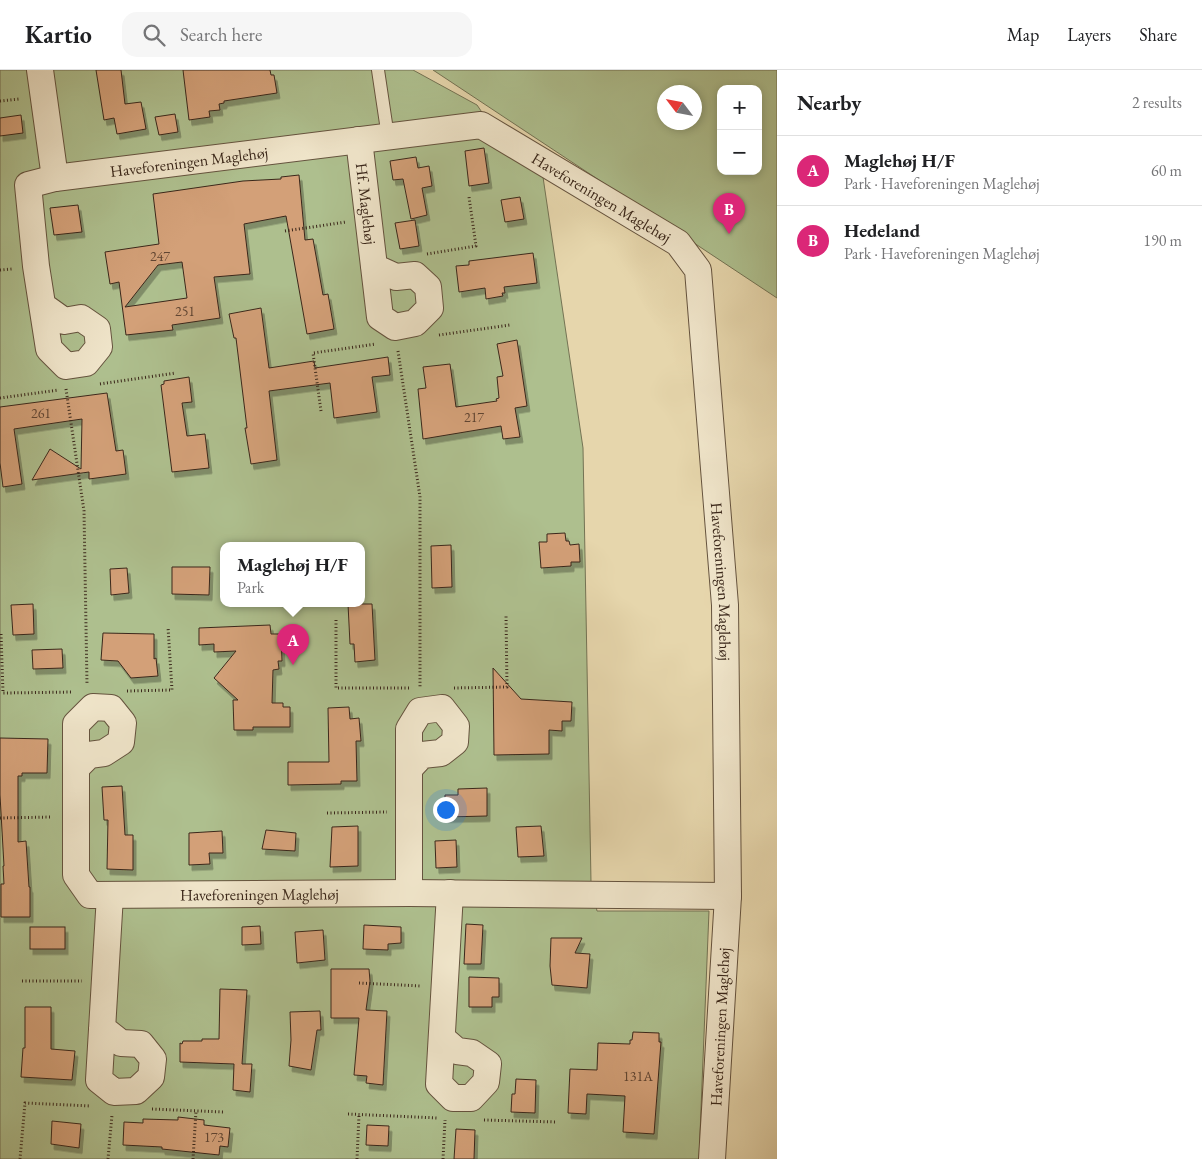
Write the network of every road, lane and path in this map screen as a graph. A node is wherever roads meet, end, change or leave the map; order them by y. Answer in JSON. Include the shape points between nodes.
{"nodes":[{"id":1,"x":40,"y":70,"type":"edge"},
{"id":2,"x":378,"y":70,"type":"edge"},
{"id":3,"x":388,"y":137,"type":"junction"},
{"id":4,"x":359,"y":140,"type":"junction"},
{"id":5,"x":55,"y":178,"type":"junction"},
{"id":6,"x":469,"y":197,"type":"dead end"},
{"id":7,"x":368,"y":218,"type":"junction"},
{"id":8,"x":285,"y":231,"type":"dead end"},
{"id":9,"x":374,"y":267,"type":"junction"},
{"id":10,"x":415,"y":275,"type":"junction"},
{"id":11,"x":42,"y":306,"type":"junction"},
{"id":12,"x":395,"y":327,"type":"junction"},
{"id":13,"x":66,"y":366,"type":"junction"},
{"id":14,"x":506,"y":614,"type":"dead end"},
{"id":15,"x":336,"y":620,"type":"dead end"},
{"id":16,"x":168,"y":627,"type":"dead end"},
{"id":17,"x":1,"y":634,"type":"edge"},
{"id":18,"x":449,"y":688,"type":"dead end"},
{"id":19,"x":124,"y":691,"type":"dead end"},
{"id":20,"x":420,"y":699,"type":"junction"},
{"id":21,"x":90,"y":700,"type":"junction"},
{"id":22,"x":76,"y":768,"type":"junction"},
{"id":23,"x":409,"y":769,"type":"junction"},
{"id":24,"x":409,"y":812,"type":"junction"},
{"id":25,"x":327,"y":813,"type":"dead end"},
{"id":26,"x":76,"y":817,"type":"junction"},
{"id":27,"x":0,"y":818,"type":"edge"},
{"id":28,"x":409,"y":893,"type":"junction"},
{"id":29,"x":450,"y":893,"type":"junction"},
{"id":30,"x":110,"y":895,"type":"junction"},
{"id":31,"x":728,"y":896,"type":"junction"},
{"id":32,"x":22,"y":981,"type":"dead end"},
{"id":33,"x":105,"y":981,"type":"junction"},
{"id":34,"x":359,"y":983,"type":"dead end"},
{"id":35,"x":445,"y":987,"type":"junction"},
{"id":36,"x":102,"y":1028,"type":"junction"},
{"id":37,"x":442,"y":1038,"type":"dead end"},
{"id":38,"x":114,"y":1092,"type":"junction"},
{"id":39,"x":196,"y":1111,"type":"dead end"},
{"id":40,"x":348,"y":1114,"type":"dead end"},
{"id":41,"x":358,"y":1115,"type":"junction"},
{"id":42,"x":445,"y":1118,"type":"junction"},
{"id":43,"x":454,"y":1118,"type":"dead end"},
{"id":44,"x":482,"y":1120,"type":"dead end"},
{"id":45,"x":556,"y":1122,"type":"dead end"},
{"id":46,"x":108,"y":1159,"type":"edge"},
{"id":47,"x":193,"y":1159,"type":"edge"},
{"id":48,"x":357,"y":1159,"type":"edge"},
{"id":49,"x":443,"y":1159,"type":"edge"},
{"id":50,"x":712,"y":1159,"type":"edge"}],
"edges":[{"from":1,"to":5,"type":"street"},
{"from":2,"to":3,"type":"lane"},
{"from":3,"to":4,"type":"street","name":"Haveforeningen Maglehøj"},
{"from":3,"to":31,"type":"street","name":"Haveforeningen Maglehøj","via":[[481,125],[678,243],[698,270],[725,605]]},
{"from":4,"to":5,"type":"street","name":"Haveforeningen Maglehøj"},
{"from":4,"to":7,"type":"street","name":"Hf. Maglehøj"},
{"from":5,"to":11,"type":"street","name":"Haveforeningen Maglehøj","via":[[28,185]]},
{"from":6,"to":10,"type":"path","via":[[476,246],[428,253]]},
{"from":7,"to":8,"type":"path"},
{"from":7,"to":9,"type":"street","name":"Hf. Maglehøj"},
{"from":9,"to":10,"type":"street","name":"Hf. Maglehøj","via":[[396,277]]},
{"from":9,"to":12,"type":"street","name":"Hf. Maglehøj","via":[[380,317]]},
{"from":10,"to":12,"type":"street","via":[[428,287],[430,308],[415,323]]},
{"from":11,"to":13,"type":"street","name":"Haveforeningen Maglehøj","via":[[50,349]]},
{"from":11,"to":13,"type":"street","via":[[64,321],[81,318],[97,329],[99,347],[86,363]]},
{"from":12,"to":20,"type":"path","via":[[420,497]]},
{"from":13,"to":21,"type":"path","via":[[66,389],[84,511]]},
{"from":14,"to":18,"type":"path","via":[[507,688]]},
{"from":15,"to":20,"type":"path","via":[[336,688]]},
{"from":16,"to":19,"type":"path","via":[[172,690]]},
{"from":17,"to":21,"type":"path","via":[[3,693]]},
{"from":20,"to":23,"type":"street","via":[[409,729]]},
{"from":20,"to":23,"type":"street","via":[[442,708],[456,726],[456,742],[440,753],[422,755]]},
{"from":21,"to":22,"type":"street","name":"Haveforeningen Maglehøj","via":[[76,724]]},
{"from":21,"to":22,"type":"street","via":[[111,708],[123,723],[121,742],[104,753],[89,755]]},
{"from":22,"to":26,"type":"street","name":"Haveforeningen Maglehøj"},
{"from":23,"to":24,"type":"street"},
{"from":24,"to":25,"type":"path"},
{"from":24,"to":28,"type":"street"},
{"from":26,"to":27,"type":"path"},
{"from":26,"to":30,"type":"street","name":"Haveforeningen Maglehøj","via":[[76,875],[90,895]]},
{"from":28,"to":29,"type":"street","name":"Haveforeningen Maglehøj"},
{"from":28,"to":30,"type":"street","name":"Haveforeningen Maglehøj"},
{"from":29,"to":31,"type":"street","name":"Haveforeningen Maglehøj"},
{"from":29,"to":35,"type":"street"},
{"from":30,"to":33,"type":"street"},
{"from":31,"to":50,"type":"street","name":"Haveforeningen Maglehøj"},
{"from":32,"to":33,"type":"path"},
{"from":33,"to":36,"type":"street"},
{"from":34,"to":35,"type":"path"},
{"from":35,"to":37,"type":"street"},
{"from":36,"to":38,"type":"street","via":[[99,1080]]},
{"from":36,"to":38,"type":"street","via":[[121,1043],[141,1044],[153,1059],[151,1077],[136,1091]]},
{"from":38,"to":46,"type":"path"},
{"from":39,"to":47,"type":"path"},
{"from":40,"to":41,"type":"path"},
{"from":41,"to":42,"type":"path"},
{"from":41,"to":48,"type":"path"},
{"from":42,"to":43,"type":"path"},
{"from":42,"to":49,"type":"path"},
{"from":44,"to":45,"type":"path"}]}
